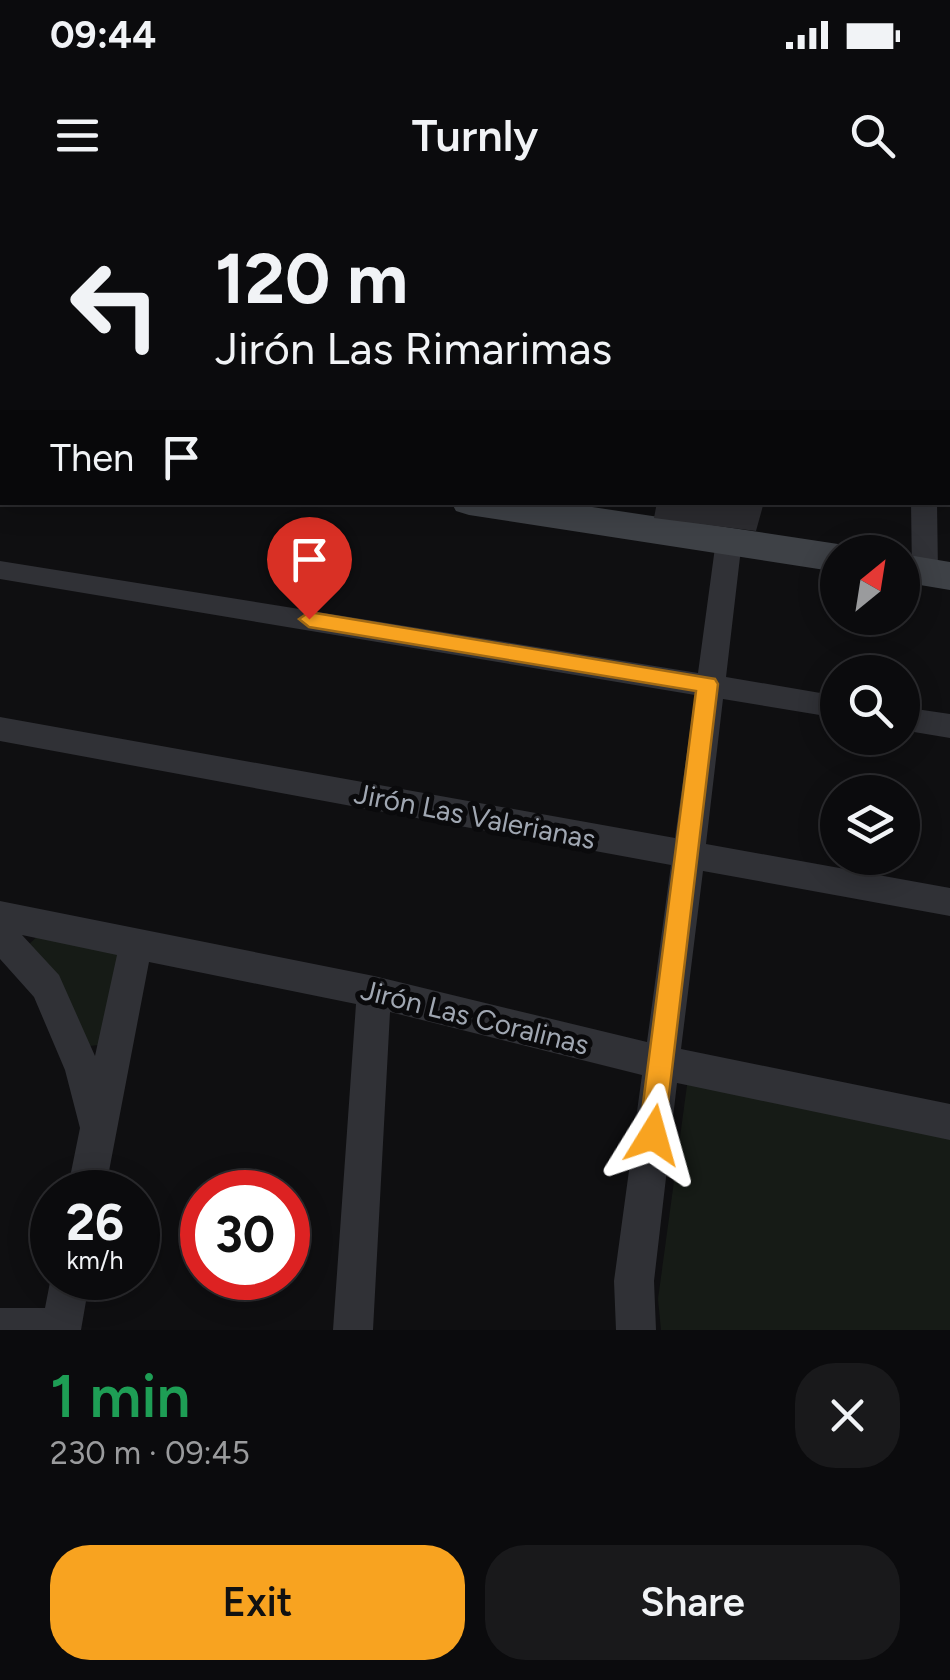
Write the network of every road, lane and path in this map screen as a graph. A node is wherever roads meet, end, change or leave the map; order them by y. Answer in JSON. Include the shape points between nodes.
{"nodes":[{"id":1,"x":489,"y":505,"type":"edge"},
{"id":2,"x":924,"y":505,"type":"edge"},
{"id":3,"x":728,"y":540,"type":"junction"},
{"id":4,"x":820,"y":555,"type":"edge"},
{"id":5,"x":0,"y":570,"type":"edge"},
{"id":6,"x":926,"y":572,"type":"edge"},
{"id":7,"x":708,"y":684,"type":"junction"},
{"id":8,"x":820,"y":704,"type":"edge"},
{"id":9,"x":920,"y":721,"type":"edge"},
{"id":10,"x":950,"y":726,"type":"edge"},
{"id":11,"x":0,"y":729,"type":"edge"},
{"id":12,"x":689,"y":856,"type":"junction"},
{"id":13,"x":950,"y":902,"type":"edge"},
{"id":14,"x":0,"y":916,"type":"edge"},
{"id":15,"x":0,"y":935,"type":"edge"},
{"id":16,"x":136,"y":942,"type":"junction"},
{"id":17,"x":374,"y":992,"type":"junction"},
{"id":18,"x":663,"y":1063,"type":"junction"},
{"id":19,"x":950,"y":1122,"type":"edge"},
{"id":20,"x":98,"y":1128,"type":"junction"},
{"id":21,"x":90,"y":1170,"type":"edge"},
{"id":22,"x":66,"y":1300,"type":"edge"},
{"id":23,"x":0,"y":1328,"type":"edge"},
{"id":24,"x":61,"y":1329,"type":"edge"},
{"id":25,"x":352,"y":1330,"type":"edge"},
{"id":26,"x":636,"y":1330,"type":"edge"}],
"edges":[{"from":1,"to":3,"type":"street"},
{"from":2,"to":6,"type":"street"},
{"from":3,"to":4,"type":"street"},
{"from":3,"to":7,"type":"street"},
{"from":5,"to":7,"type":"street"},
{"from":7,"to":8,"type":"street"},
{"from":7,"to":12,"type":"street"},
{"from":9,"to":10,"type":"street"},
{"from":11,"to":12,"type":"street","name":"Jirón Las Valerianas"},
{"from":12,"to":13,"type":"street","name":"Jirón Las Valerianas"},
{"from":12,"to":18,"type":"street"},
{"from":14,"to":16,"type":"street","name":"Jirón Las Coralinas"},
{"from":15,"to":20,"type":"street","via":[[48,986],[83,1070]]},
{"from":16,"to":17,"type":"street","name":"Jirón Las Coralinas"},
{"from":16,"to":20,"type":"street"},
{"from":17,"to":18,"type":"street","name":"Jirón Las Coralinas"},
{"from":17,"to":25,"type":"street"},
{"from":18,"to":19,"type":"street","name":"Jirón Las Coralinas"},
{"from":18,"to":26,"type":"street","via":[[634,1281]]},
{"from":20,"to":21,"type":"street"},
{"from":22,"to":24,"type":"street"},
{"from":23,"to":24,"type":"street"}]}
